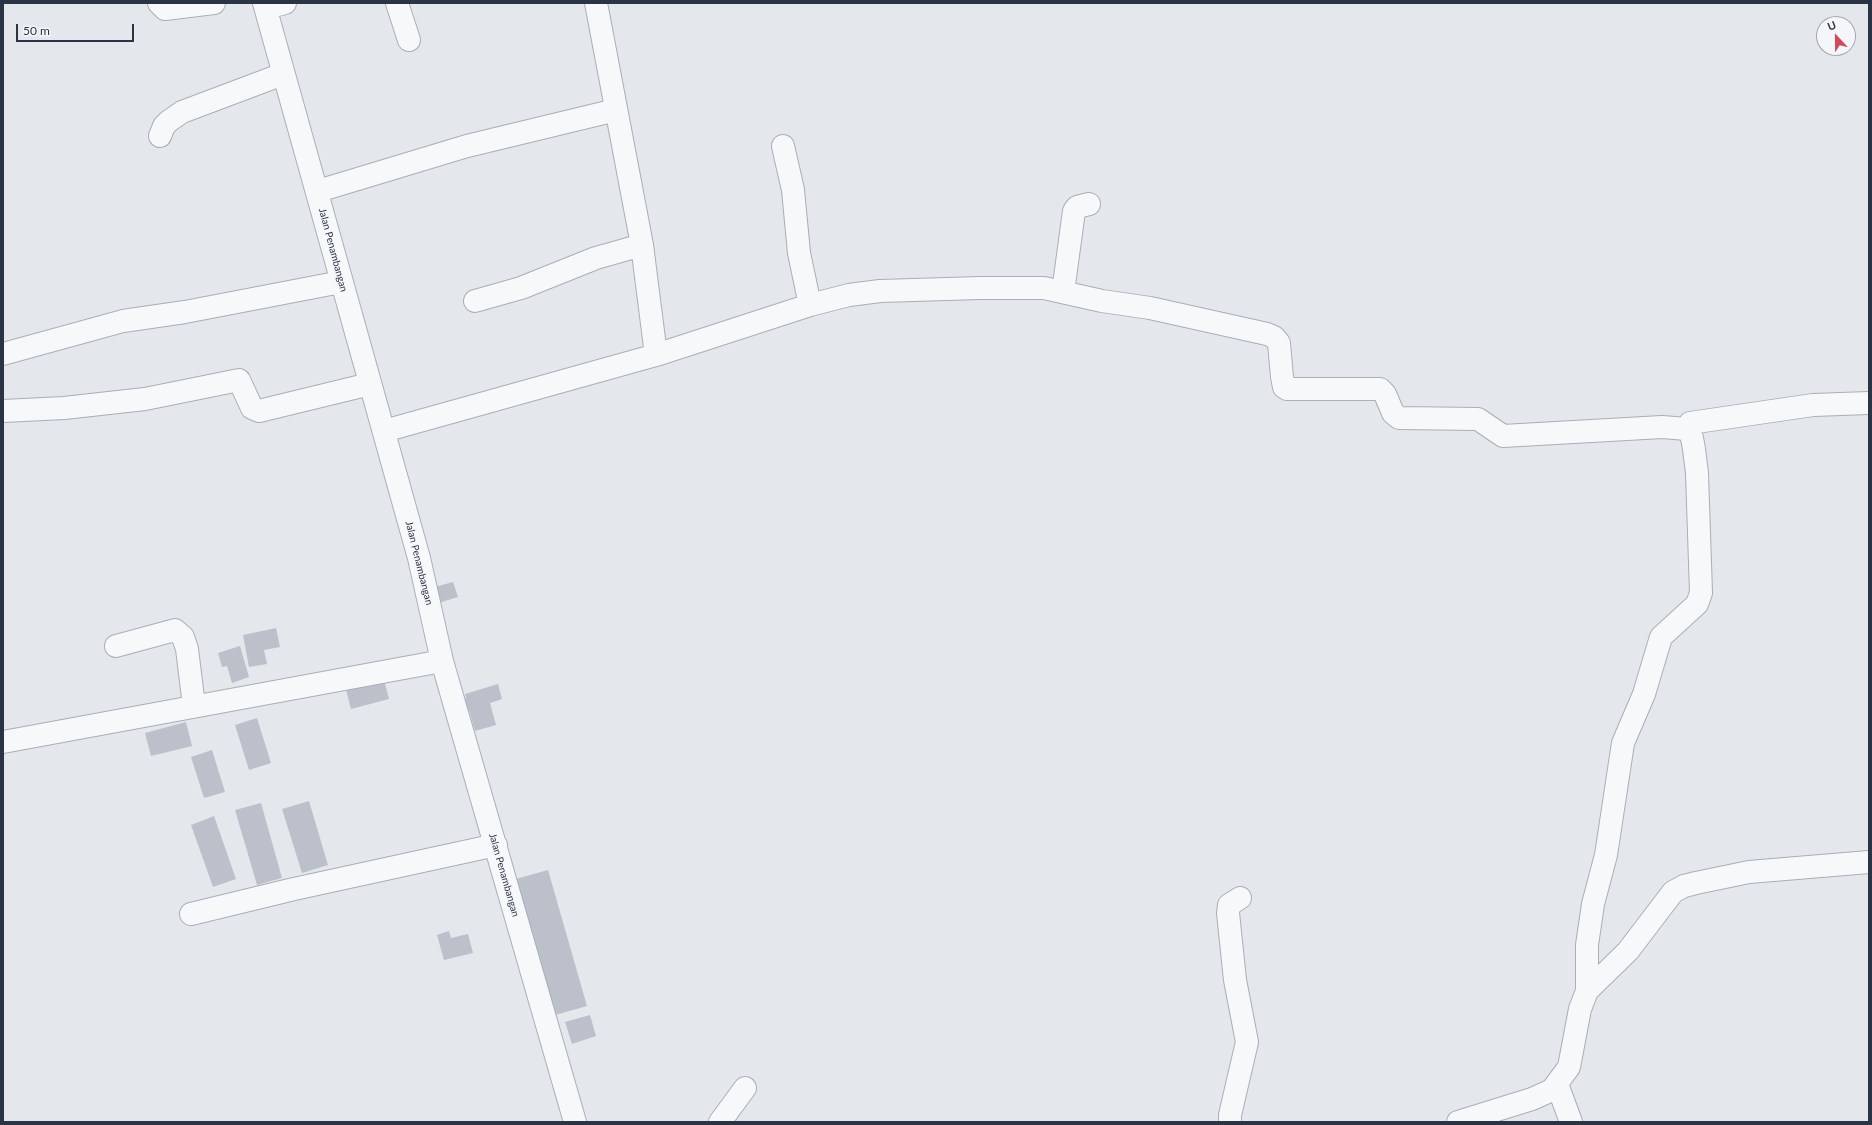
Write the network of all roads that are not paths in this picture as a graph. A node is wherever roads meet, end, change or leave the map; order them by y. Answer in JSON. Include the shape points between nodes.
{"nodes":[{"id":1,"x":159,"y":3,"type":"edge"},
{"id":2,"x":214,"y":3,"type":"edge"},
{"id":3,"x":397,"y":3,"type":"edge"},
{"id":4,"x":596,"y":3,"type":"edge"},
{"id":5,"x":272,"y":5,"type":"edge"},
{"id":6,"x":409,"y":40,"type":"dead end"},
{"id":7,"x":283,"y":74,"type":"junction"},
{"id":8,"x":616,"y":110,"type":"junction"},
{"id":9,"x":160,"y":136,"type":"dead end"},
{"id":10,"x":783,"y":146,"type":"dead end"},
{"id":11,"x":318,"y":191,"type":"junction"},
{"id":12,"x":1089,"y":204,"type":"dead end"},
{"id":13,"x":642,"y":245,"type":"junction"},
{"id":14,"x":341,"y":282,"type":"junction"},
{"id":15,"x":1063,"y":292,"type":"junction"},
{"id":16,"x":475,"y":301,"type":"dead end"},
{"id":17,"x":810,"y":305,"type":"junction"},
{"id":18,"x":3,"y":354,"type":"edge"},
{"id":19,"x":656,"y":355,"type":"junction"},
{"id":20,"x":370,"y":384,"type":"junction"},
{"id":21,"x":1869,"y":403,"type":"edge"},
{"id":22,"x":3,"y":411,"type":"edge"},
{"id":23,"x":1689,"y":430,"type":"junction"},
{"id":24,"x":384,"y":431,"type":"junction"},
{"id":25,"x":116,"y":646,"type":"dead end"},
{"id":26,"x":442,"y":661,"type":"junction"},
{"id":27,"x":194,"y":706,"type":"junction"},
{"id":28,"x":3,"y":742,"type":"edge"},
{"id":29,"x":496,"y":845,"type":"junction"},
{"id":30,"x":1869,"y":862,"type":"edge"},
{"id":31,"x":1240,"y":898,"type":"dead end"},
{"id":32,"x":191,"y":914,"type":"dead end"},
{"id":33,"x":1587,"y":991,"type":"junction"},
{"id":34,"x":1557,"y":1084,"type":"junction"},
{"id":35,"x":745,"y":1088,"type":"dead end"},
{"id":36,"x":575,"y":1122,"type":"edge"},
{"id":37,"x":720,"y":1122,"type":"edge"},
{"id":38,"x":1230,"y":1122,"type":"edge"},
{"id":39,"x":1458,"y":1122,"type":"edge"},
{"id":40,"x":1571,"y":1122,"type":"edge"}],
"edges":[{"from":1,"to":2,"type":"street","via":[[165,9]]},
{"from":3,"to":6,"type":"street"},
{"from":4,"to":8,"type":"street"},
{"from":5,"to":7,"type":"street","name":"Jalan Penambangan"},
{"from":7,"to":9,"type":"street","via":[[182,112],[164,126]]},
{"from":7,"to":11,"type":"street","name":"Jalan Penambangan"},
{"from":8,"to":11,"type":"street","via":[[467,146]]},
{"from":8,"to":13,"type":"street"},
{"from":10,"to":17,"type":"street","via":[[793,190],[799,253]]},
{"from":11,"to":14,"type":"street","name":"Jalan Penambangan"},
{"from":12,"to":15,"type":"street","via":[[1077,207],[1074,211]]},
{"from":13,"to":16,"type":"street","via":[[596,258],[521,288]]},
{"from":13,"to":19,"type":"street"},
{"from":14,"to":18,"type":"street","via":[[185,312],[123,321]]},
{"from":14,"to":20,"type":"street","name":"Jalan Penambangan"},
{"from":15,"to":17,"type":"street","via":[[1044,288],[880,291],[849,295]]},
{"from":15,"to":23,"type":"street","via":[[1150,308],[1274,337],[1279,342],[1282,377],[1287,389],[1380,389],[1385,394],[1393,413],[1399,418],[1478,419],[1503,436],[1662,427]]},
{"from":17,"to":19,"type":"street"},
{"from":19,"to":24,"type":"street"},
{"from":20,"to":22,"type":"street","via":[[258,411],[252,408],[239,380],[145,399],[64,408]]},
{"from":20,"to":24,"type":"street","name":"Jalan Penambangan"},
{"from":21,"to":23,"type":"street","via":[[1813,405],[1690,423]]},
{"from":23,"to":33,"type":"street","via":[[1697,473],[1701,593],[1697,604],[1661,637],[1644,694],[1623,743],[1606,856],[1592,911],[1587,945]]},
{"from":24,"to":26,"type":"street","name":"Jalan Penambangan","via":[[420,558]]},
{"from":25,"to":27,"type":"street","via":[[175,630],[183,637],[187,649]]},
{"from":26,"to":27,"type":"street"},
{"from":26,"to":29,"type":"street","name":"Jalan Penambangan"},
{"from":27,"to":28,"type":"street"},
{"from":29,"to":32,"type":"street"},
{"from":29,"to":36,"type":"street","name":"Jalan Penambangan"},
{"from":30,"to":33,"type":"street","via":[[1749,872],[1684,886],[1673,892],[1628,951]]},
{"from":31,"to":38,"type":"street","via":[[1229,905],[1228,912],[1235,980],[1247,1042]]},
{"from":33,"to":34,"type":"street","via":[[1580,1009],[1569,1067]]},
{"from":34,"to":39,"type":"street","via":[[1552,1090],[1532,1099]]},
{"from":34,"to":40,"type":"street"},
{"from":35,"to":37,"type":"street"}]}
